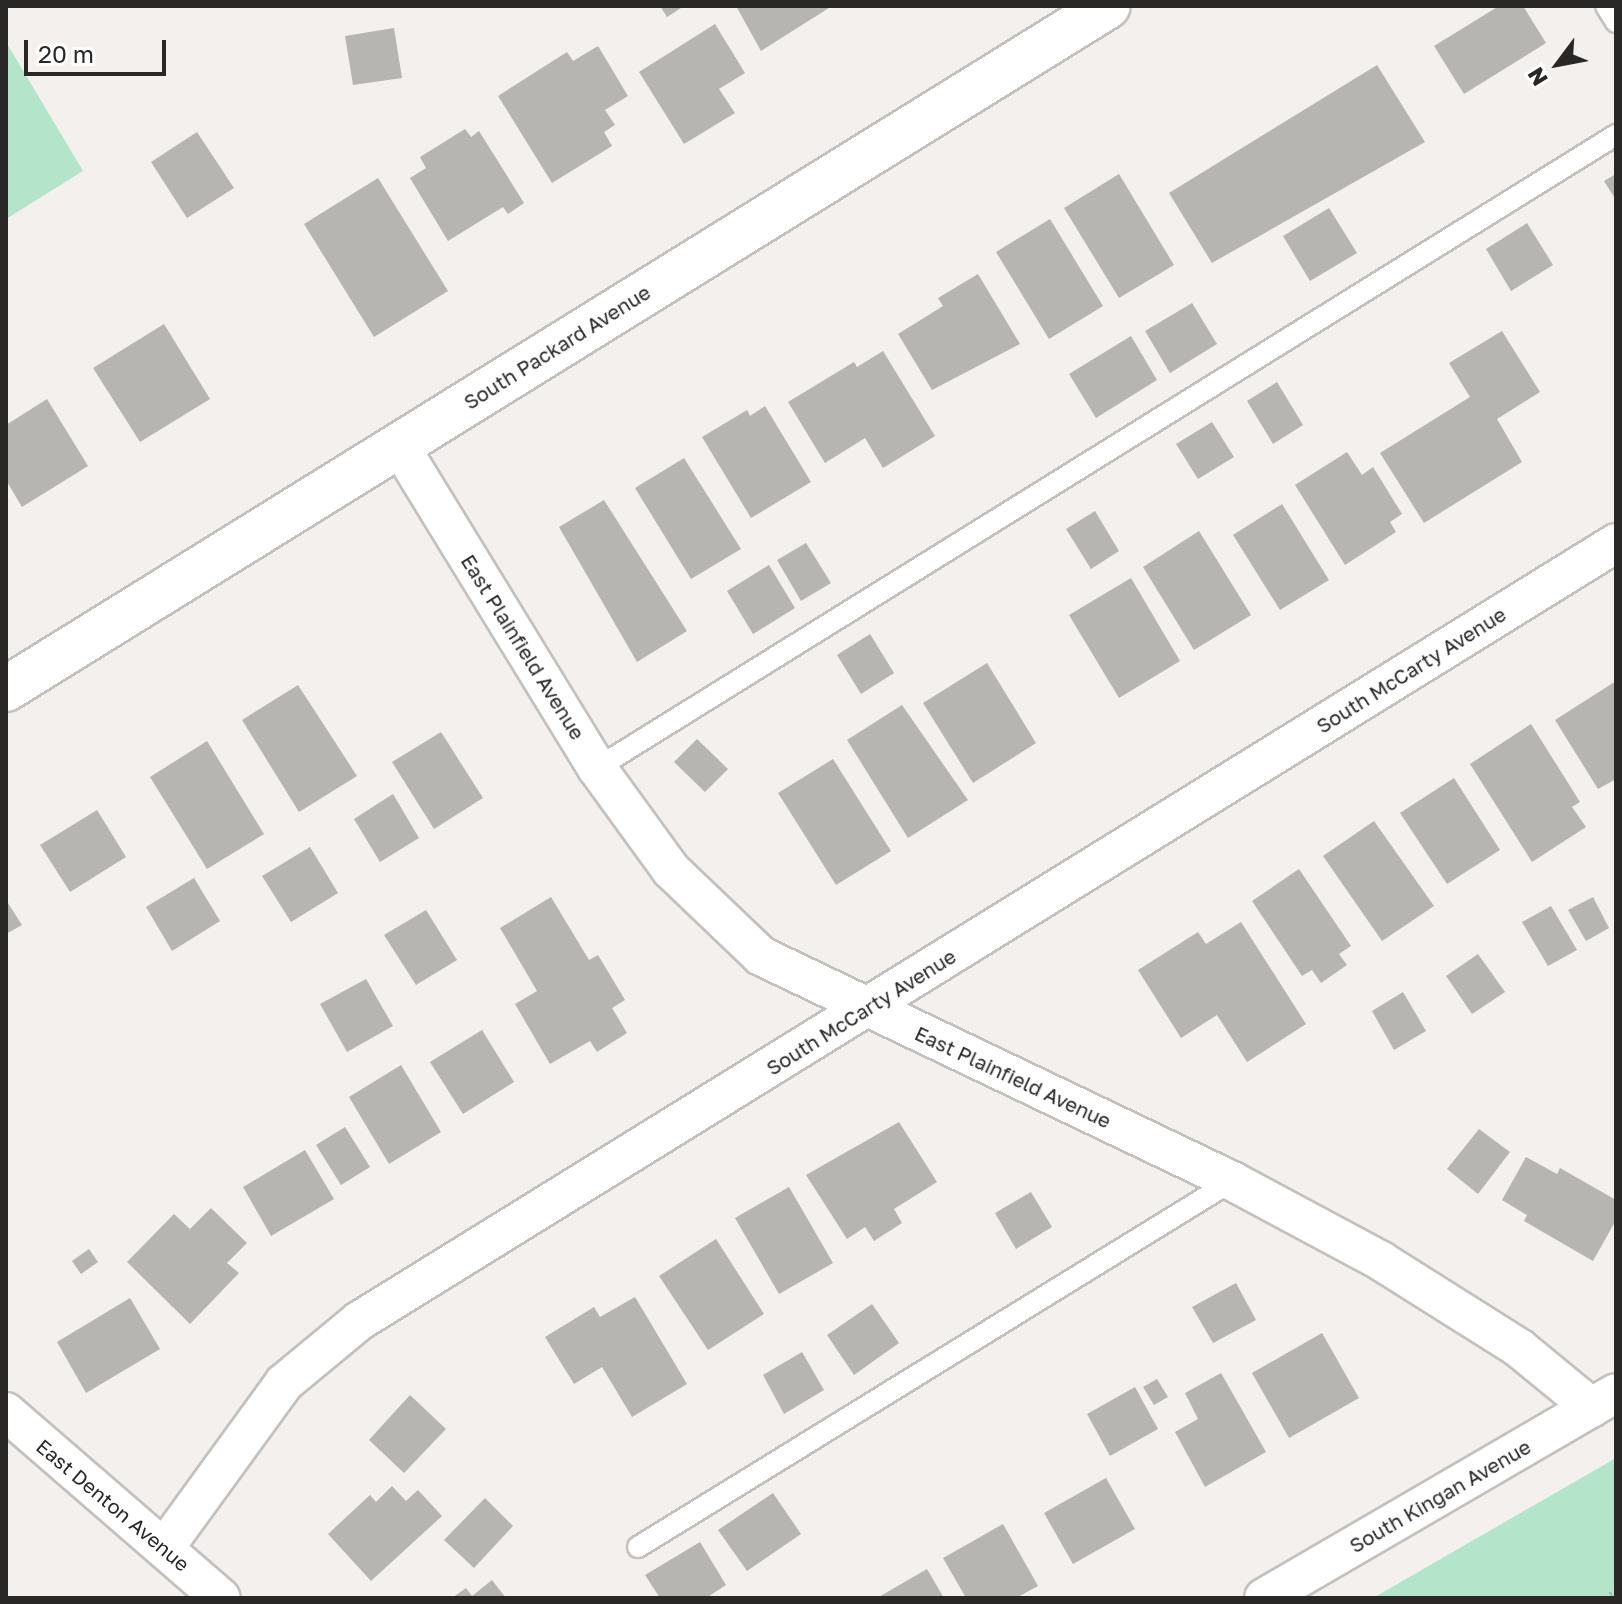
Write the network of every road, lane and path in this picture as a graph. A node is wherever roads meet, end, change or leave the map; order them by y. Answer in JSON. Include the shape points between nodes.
{"nodes":[{"id":1,"x":1108,"y":6,"type":"edge"},
{"id":2,"x":1606,"y":6,"type":"edge"},
{"id":3,"x":1616,"y":22,"type":"edge"},
{"id":4,"x":1616,"y":135,"type":"edge"},
{"id":5,"x":399,"y":445,"type":"junction"},
{"id":6,"x":1616,"y":543,"type":"edge"},
{"id":7,"x":6,"y":689,"type":"edge"},
{"id":8,"x":597,"y":768,"type":"junction"},
{"id":9,"x":868,"y":1008,"type":"junction"},
{"id":10,"x":1232,"y":1181,"type":"junction"},
{"id":11,"x":1604,"y":1400,"type":"edge"},
{"id":12,"x":6,"y":1412,"type":"edge"},
{"id":13,"x":165,"y":1547,"type":"junction"},
{"id":14,"x":638,"y":1547,"type":"dead end"},
{"id":15,"x":1616,"y":1590,"type":"edge"},
{"id":16,"x":221,"y":1598,"type":"edge"},
{"id":17,"x":1264,"y":1598,"type":"edge"},
{"id":18,"x":1603,"y":1598,"type":"edge"}],
"edges":[{"from":1,"to":5,"type":"street","name":"South Packard Avenue"},
{"from":2,"to":3,"type":"lane"},
{"from":4,"to":8,"type":"lane"},
{"from":5,"to":7,"type":"street","name":"South Packard Avenue"},
{"from":5,"to":8,"type":"street","name":"East Plainfield Avenue"},
{"from":6,"to":9,"type":"street","name":"South McCarty Avenue"},
{"from":8,"to":9,"type":"street","name":"East Plainfield Avenue","via":[[671,870],[761,956]]},
{"from":9,"to":10,"type":"street","name":"East Plainfield Avenue"},
{"from":9,"to":13,"type":"street","name":"South McCarty Avenue","via":[[359,1321],[284,1383]]},
{"from":10,"to":11,"type":"street","name":"East Plainfield Avenue","via":[[1394,1269]]},
{"from":10,"to":14,"type":"lane"},
{"from":11,"to":17,"type":"street","name":"South Kingan Avenue"},
{"from":12,"to":13,"type":"street","name":"East Denton Avenue"},
{"from":13,"to":16,"type":"street","name":"East Denton Avenue"},
{"from":15,"to":18,"type":"path"}]}
